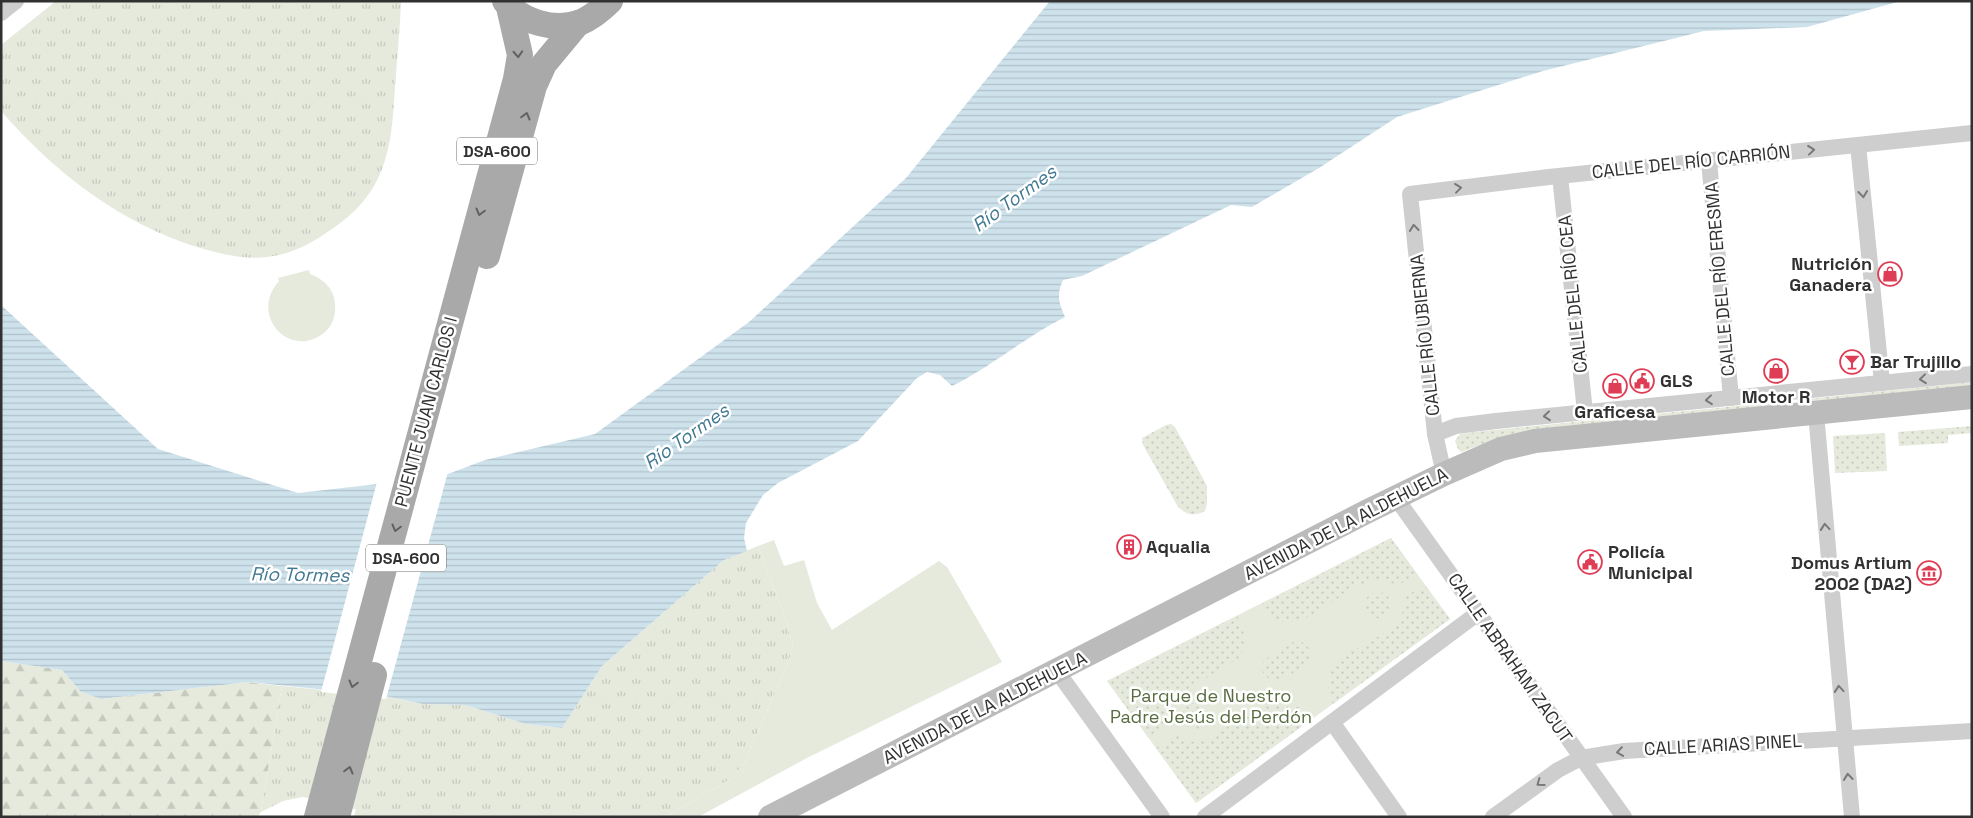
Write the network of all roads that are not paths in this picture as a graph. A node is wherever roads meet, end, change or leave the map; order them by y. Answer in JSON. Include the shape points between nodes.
{"nodes":[{"id":1,"x":16,"y":1,"type":"edge"},
{"id":2,"x":610,"y":1,"type":"edge"},
{"id":3,"x":507,"y":4,"type":"edge"},
{"id":4,"x":1,"y":13,"type":"edge"},
{"id":5,"x":578,"y":23,"type":"junction"},
{"id":6,"x":1972,"y":133,"type":"edge"},
{"id":7,"x":1858,"y":145,"type":"junction"},
{"id":8,"x":1709,"y":161,"type":"junction"},
{"id":9,"x":1560,"y":176,"type":"junction"},
{"id":10,"x":1410,"y":194,"type":"joint"},
{"id":11,"x":467,"y":297,"type":"junction"},
{"id":12,"x":1972,"y":374,"type":"edge"},
{"id":13,"x":1882,"y":383,"type":"junction"},
{"id":14,"x":1972,"y":396,"type":"edge"},
{"id":15,"x":1731,"y":398,"type":"junction"},
{"id":16,"x":1585,"y":412,"type":"junction"},
{"id":17,"x":1816,"y":413,"type":"junction"},
{"id":18,"x":1435,"y":434,"type":"junction"},
{"id":19,"x":1444,"y":474,"type":"junction"},
{"id":20,"x":1396,"y":498,"type":"junction"},
{"id":21,"x":1478,"y":613,"type":"junction"},
{"id":22,"x":1057,"y":671,"type":"junction"},
{"id":23,"x":1332,"y":722,"type":"junction"},
{"id":24,"x":1972,"y":731,"type":"edge"},
{"id":25,"x":1844,"y":738,"type":"junction"},
{"id":26,"x":1582,"y":758,"type":"junction"},
{"id":27,"x":317,"y":817,"type":"edge"},
{"id":28,"x":337,"y":817,"type":"edge"},
{"id":29,"x":770,"y":817,"type":"edge"},
{"id":30,"x":1162,"y":817,"type":"edge"},
{"id":31,"x":1205,"y":817,"type":"edge"},
{"id":32,"x":1400,"y":817,"type":"edge"},
{"id":33,"x":1493,"y":817,"type":"edge"},
{"id":34,"x":1624,"y":817,"type":"edge"},
{"id":35,"x":1852,"y":817,"type":"edge"}],
"edges":[{"from":1,"to":4,"type":"street"},
{"from":2,"to":5,"type":"main road","number":"DSA-600","via":[[598,14]]},
{"from":3,"to":5,"type":"main road","number":"DSA-600","via":[[530,20],[554,26]]},
{"from":3,"to":11,"type":"main road","name":"PUENTE JUAN CARLOS I","number":"DSA-600","one_way":true,"via":[[520,55]]},
{"from":11,"to":5,"type":"main road","name":"PUENTE JUAN CARLOS I","number":"DSA-600","one_way":true,"via":[[534,86],[544,64]]},
{"from":6,"to":7,"type":"street","name":"CALLE DEL RÍO CARRIÓN"},
{"from":8,"to":7,"type":"street","name":"CALLE DEL RÍO CARRIÓN","one_way":true},
{"from":7,"to":13,"type":"street","one_way":true},
{"from":8,"to":9,"type":"street","name":"CALLE DEL RÍO CARRIÓN"},
{"from":8,"to":15,"type":"street","name":"CALLE DEL RÍO ERESMA"},
{"from":10,"to":9,"type":"street","name":"CALLE DEL RÍO CARRIÓN","one_way":true},
{"from":9,"to":16,"type":"street","name":"CALLE DEL RÍO CEA"},
{"from":18,"to":10,"type":"street","name":"CALLE RÍO UBIERNA","one_way":true},
{"from":11,"to":27,"type":"main road","name":"PUENTE JUAN CARLOS I","number":"DSA-600","one_way":true},
{"from":28,"to":11,"type":"main road","name":"PUENTE JUAN CARLOS I","number":"DSA-600","one_way":true},
{"from":12,"to":13,"type":"street","one_way":true},
{"from":13,"to":15,"type":"street"},
{"from":14,"to":17,"type":"main road","name":"AVENIDA DE LA ALDEHUELA"},
{"from":15,"to":16,"type":"street","one_way":true},
{"from":16,"to":18,"type":"street","one_way":true,"via":[[1456,426]]},
{"from":17,"to":19,"type":"main road","name":"AVENIDA DE LA ALDEHUELA","via":[[1535,441],[1501,449]]},
{"from":25,"to":17,"type":"street","one_way":true},
{"from":18,"to":19,"type":"street","name":"CALLE RÍO UBIERNA"},
{"from":19,"to":20,"type":"main road","name":"AVENIDA DE LA ALDEHUELA"},
{"from":20,"to":21,"type":"street","name":"CALLE ABRAHAM ZACUT"},
{"from":20,"to":22,"type":"main road","name":"AVENIDA DE LA ALDEHUELA"},
{"from":21,"to":23,"type":"street"},
{"from":21,"to":26,"type":"street","name":"CALLE ABRAHAM ZACUT"},
{"from":22,"to":29,"type":"main road","name":"AVENIDA DE LA ALDEHUELA"},
{"from":22,"to":30,"type":"street"},
{"from":23,"to":31,"type":"street"},
{"from":23,"to":32,"type":"street"},
{"from":24,"to":25,"type":"street","name":"CALLE ARIAS PINEL"},
{"from":25,"to":26,"type":"street","name":"CALLE ARIAS PINEL","one_way":true,"via":[[1624,751]]},
{"from":35,"to":25,"type":"street","one_way":true},
{"from":26,"to":33,"type":"street","name":"CALLE ARIAS PINEL","one_way":true,"via":[[1558,770]]},
{"from":26,"to":34,"type":"street","name":"CALLE ABRAHAM ZACUT"}]}
